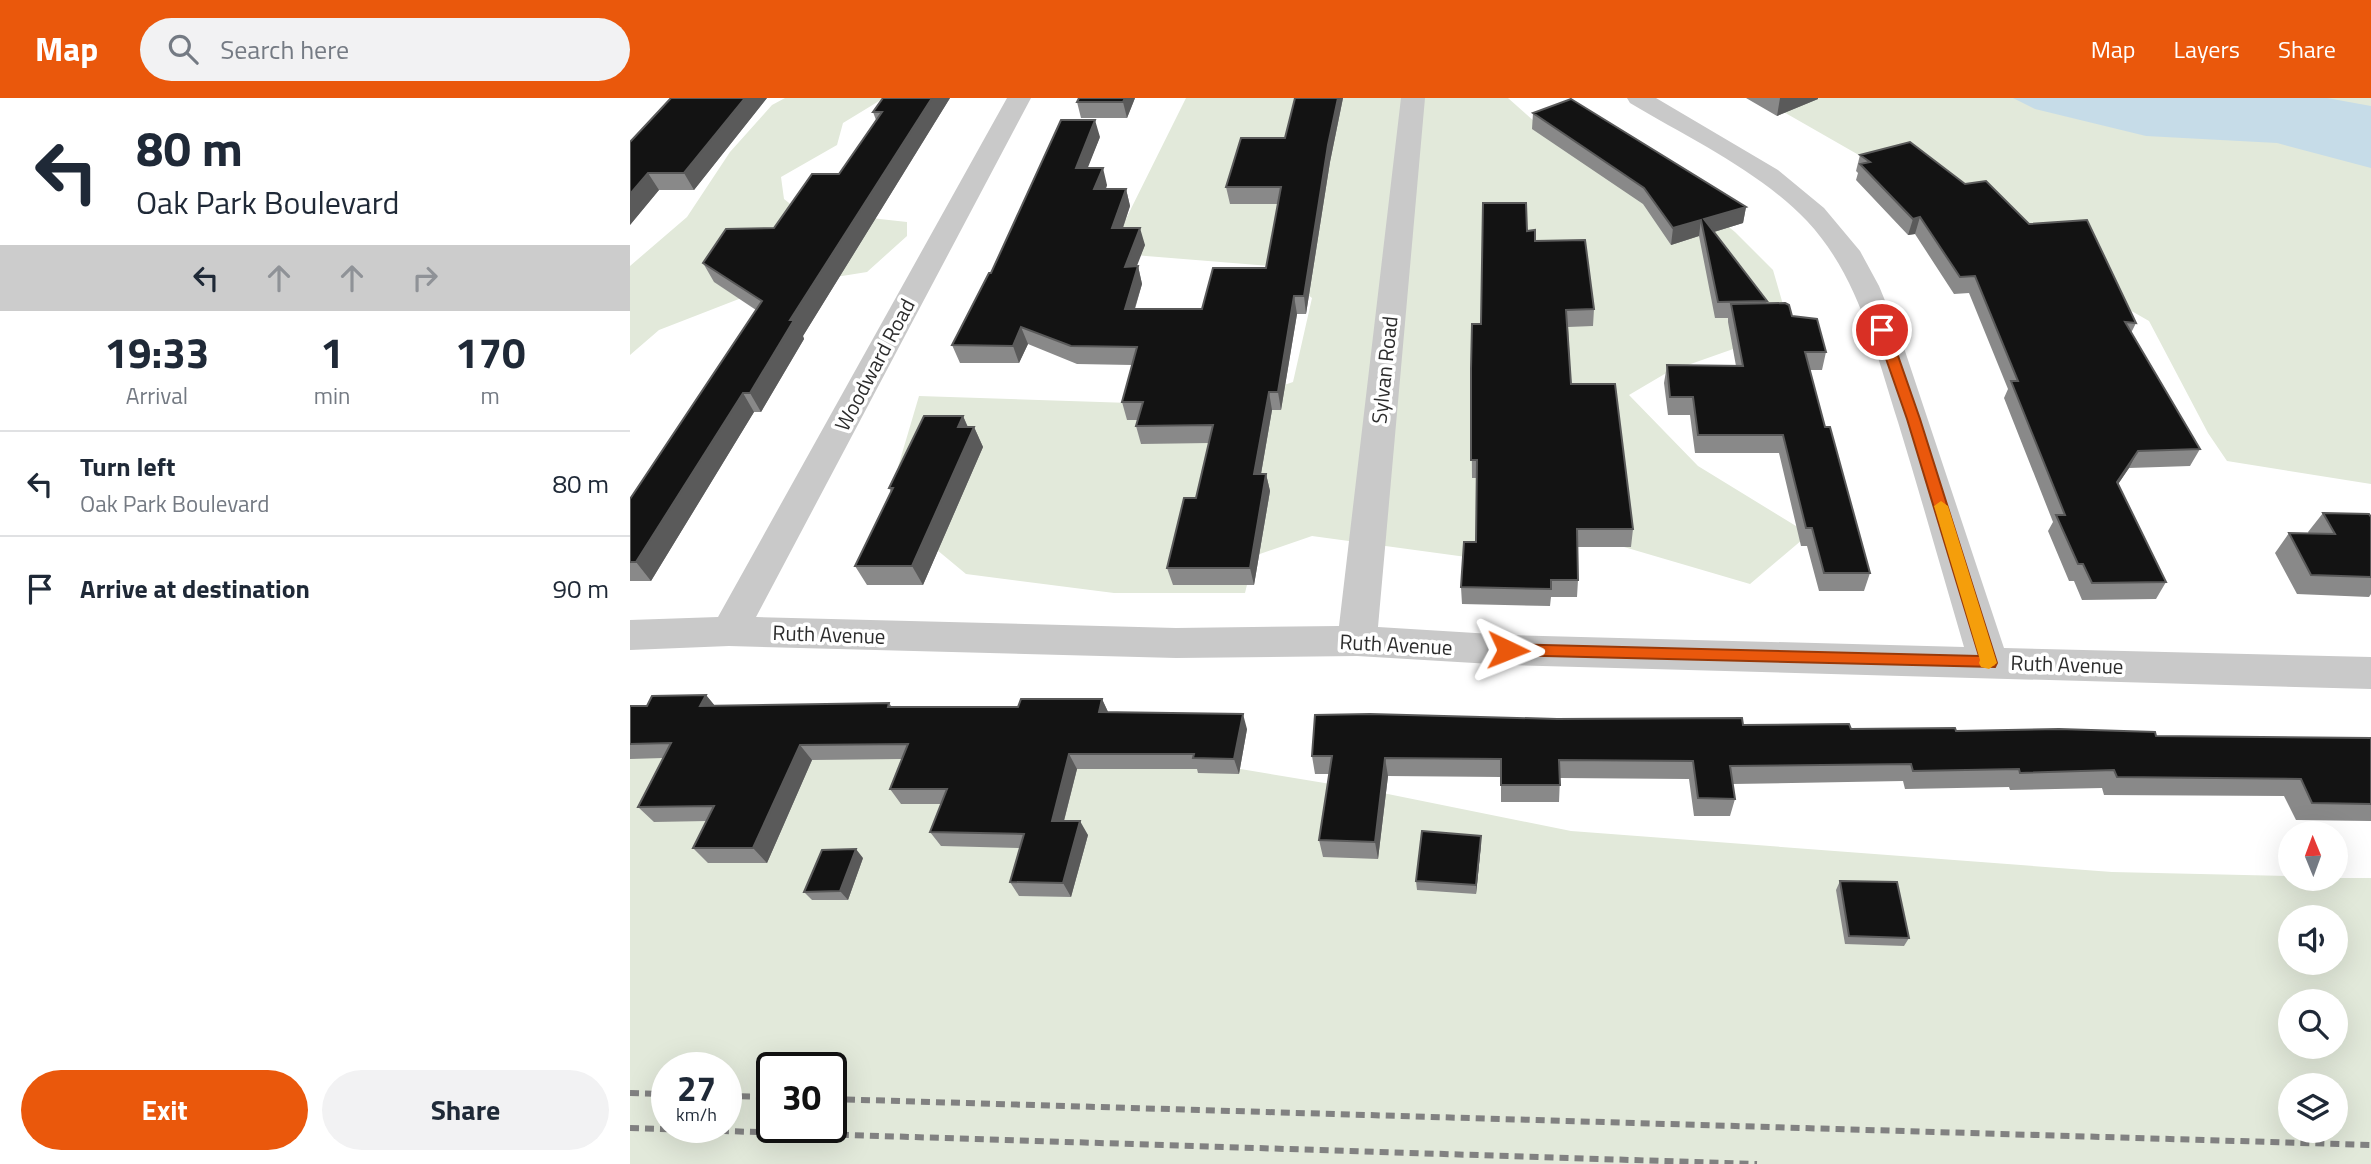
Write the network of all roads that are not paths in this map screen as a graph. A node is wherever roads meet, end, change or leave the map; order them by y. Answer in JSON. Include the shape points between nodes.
{"nodes":[{"id":1,"x":1019,"y":98,"type":"edge"},
{"id":2,"x":1413,"y":98,"type":"edge"},
{"id":3,"x":1639,"y":98,"type":"edge"},
{"id":4,"x":729,"y":631,"type":"junction"},
{"id":5,"x":630,"y":635,"type":"edge"},
{"id":6,"x":1357,"y":641,"type":"junction"},
{"id":7,"x":1989,"y":663,"type":"junction"},
{"id":8,"x":2371,"y":673,"type":"edge"}],
"edges":[{"from":1,"to":4,"type":"street","name":"Woodward Road"},
{"from":2,"to":6,"type":"street","name":"Sylvan Road"},
{"from":3,"to":7,"type":"street","via":[[1798,199],[1853,262],[1914,419]]},
{"from":4,"to":5,"type":"street","name":"Ruth Avenue"},
{"from":4,"to":6,"type":"street","name":"Ruth Avenue","via":[[1176,643]]},
{"from":6,"to":7,"type":"street","name":"Ruth Avenue","via":[[1508,650]]},
{"from":7,"to":8,"type":"street","name":"Ruth Avenue"}]}
